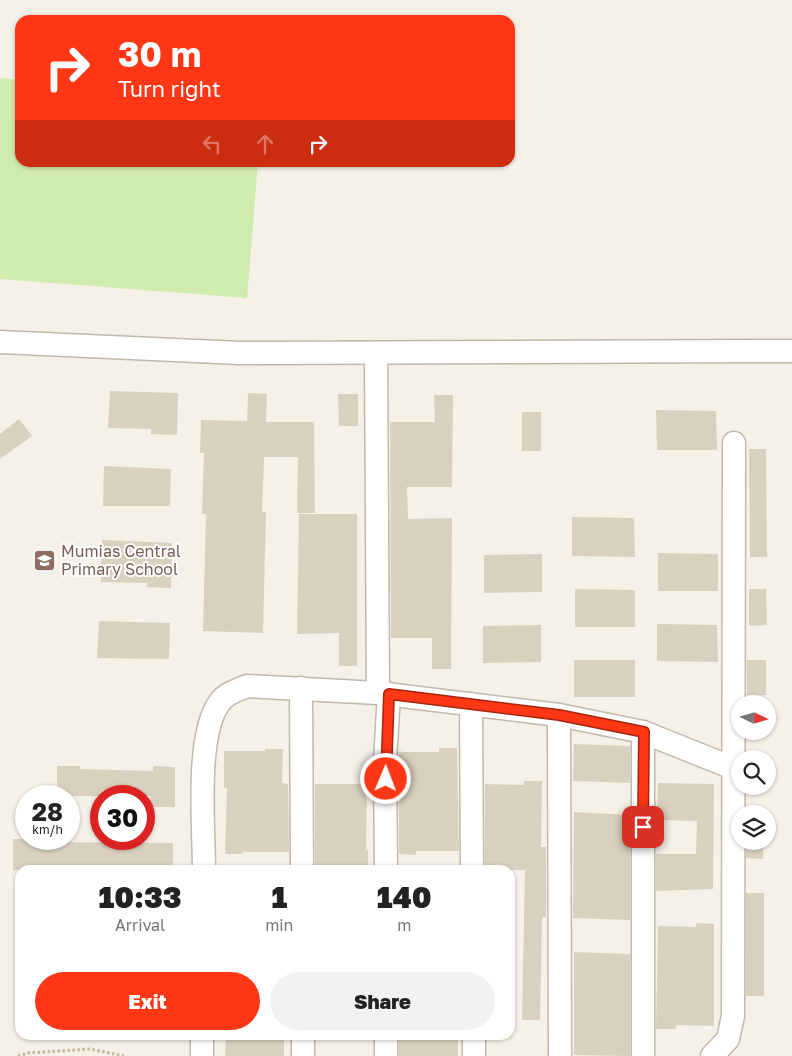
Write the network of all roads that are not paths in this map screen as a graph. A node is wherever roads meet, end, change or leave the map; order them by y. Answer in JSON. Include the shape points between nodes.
{"nodes":[{"id":1,"x":0,"y":342,"type":"edge"},
{"id":2,"x":792,"y":351,"type":"edge"},
{"id":3,"x":376,"y":353,"type":"junction"},
{"id":4,"x":734,"y":443,"type":"dead end"},
{"id":5,"x":300,"y":688,"type":"junction"},
{"id":6,"x":384,"y":694,"type":"junction"},
{"id":7,"x":471,"y":704,"type":"junction"},
{"id":8,"x":559,"y":715,"type":"junction"},
{"id":9,"x":644,"y":732,"type":"junction"},
{"id":10,"x":733,"y":750,"type":"edge"},
{"id":11,"x":731,"y":767,"type":"edge"},
{"id":12,"x":733,"y":795,"type":"edge"},
{"id":13,"x":204,"y":865,"type":"edge"},
{"id":14,"x":302,"y":865,"type":"edge"},
{"id":15,"x":386,"y":865,"type":"edge"},
{"id":16,"x":472,"y":865,"type":"edge"},
{"id":17,"x":202,"y":1040,"type":"edge"},
{"id":18,"x":303,"y":1040,"type":"edge"},
{"id":19,"x":386,"y":1040,"type":"edge"},
{"id":20,"x":474,"y":1040,"type":"edge"},
{"id":21,"x":202,"y":1056,"type":"edge"},
{"id":22,"x":303,"y":1056,"type":"edge"},
{"id":23,"x":386,"y":1056,"type":"edge"},
{"id":24,"x":474,"y":1056,"type":"edge"},
{"id":25,"x":560,"y":1056,"type":"edge"},
{"id":26,"x":643,"y":1056,"type":"edge"},
{"id":27,"x":712,"y":1056,"type":"edge"}],
"edges":[{"from":1,"to":3,"type":"street","via":[[240,353]]},
{"from":2,"to":3,"type":"street"},
{"from":3,"to":6,"type":"street"},
{"from":4,"to":10,"type":"street"},
{"from":5,"to":6,"type":"street"},
{"from":5,"to":13,"type":"street","via":[[247,686],[220,701],[205,745]]},
{"from":5,"to":14,"type":"street"},
{"from":6,"to":7,"type":"street"},
{"from":6,"to":15,"type":"street"},
{"from":7,"to":8,"type":"street"},
{"from":7,"to":16,"type":"street"},
{"from":8,"to":9,"type":"street"},
{"from":8,"to":25,"type":"street"},
{"from":9,"to":11,"type":"street"},
{"from":9,"to":26,"type":"street"},
{"from":12,"to":27,"type":"street","via":[[733,1016],[728,1039]]},
{"from":17,"to":21,"type":"street"},
{"from":18,"to":22,"type":"street"},
{"from":19,"to":23,"type":"street"},
{"from":20,"to":24,"type":"street"}]}
